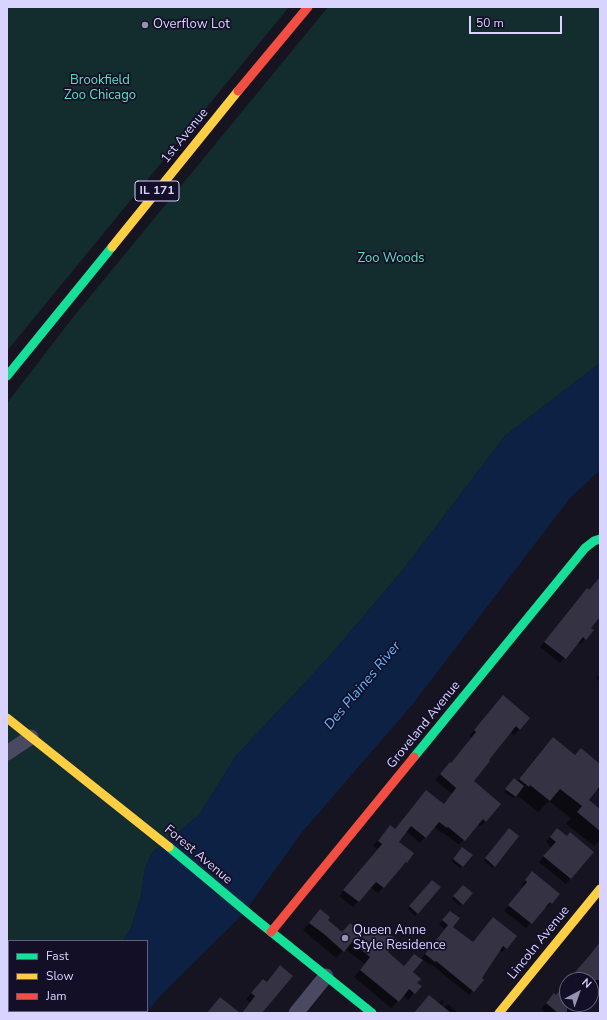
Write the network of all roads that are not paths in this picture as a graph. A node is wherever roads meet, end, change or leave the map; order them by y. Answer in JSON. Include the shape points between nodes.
{"nodes":[{"id":1,"x":308,"y":7,"type":"edge"},
{"id":2,"x":7,"y":376,"type":"edge"},
{"id":3,"x":600,"y":539,"type":"edge"},
{"id":4,"x":7,"y":718,"type":"edge"},
{"id":5,"x":32,"y":737,"type":"junction"},
{"id":6,"x":7,"y":753,"type":"edge"},
{"id":7,"x":600,"y":889,"type":"edge"},
{"id":8,"x":271,"y":932,"type":"junction"},
{"id":9,"x":326,"y":976,"type":"junction"},
{"id":10,"x":296,"y":1013,"type":"edge"},
{"id":11,"x":372,"y":1013,"type":"edge"},
{"id":12,"x":499,"y":1013,"type":"edge"}],
"edges":[{"from":1,"to":2,"type":"street","name":"1st Avenue","number":"IL 171"},
{"from":3,"to":8,"type":"street","name":"Groveland Avenue","via":[[585,548]]},
{"from":4,"to":5,"type":"street","name":"Forest Avenue"},
{"from":5,"to":6,"type":"street"},
{"from":5,"to":8,"type":"street","name":"Forest Avenue"},
{"from":7,"to":12,"type":"street","name":"Lincoln Avenue"},
{"from":8,"to":9,"type":"street","name":"Forest Avenue"},
{"from":9,"to":10,"type":"street"},
{"from":9,"to":11,"type":"street","name":"Forest Avenue"}]}
